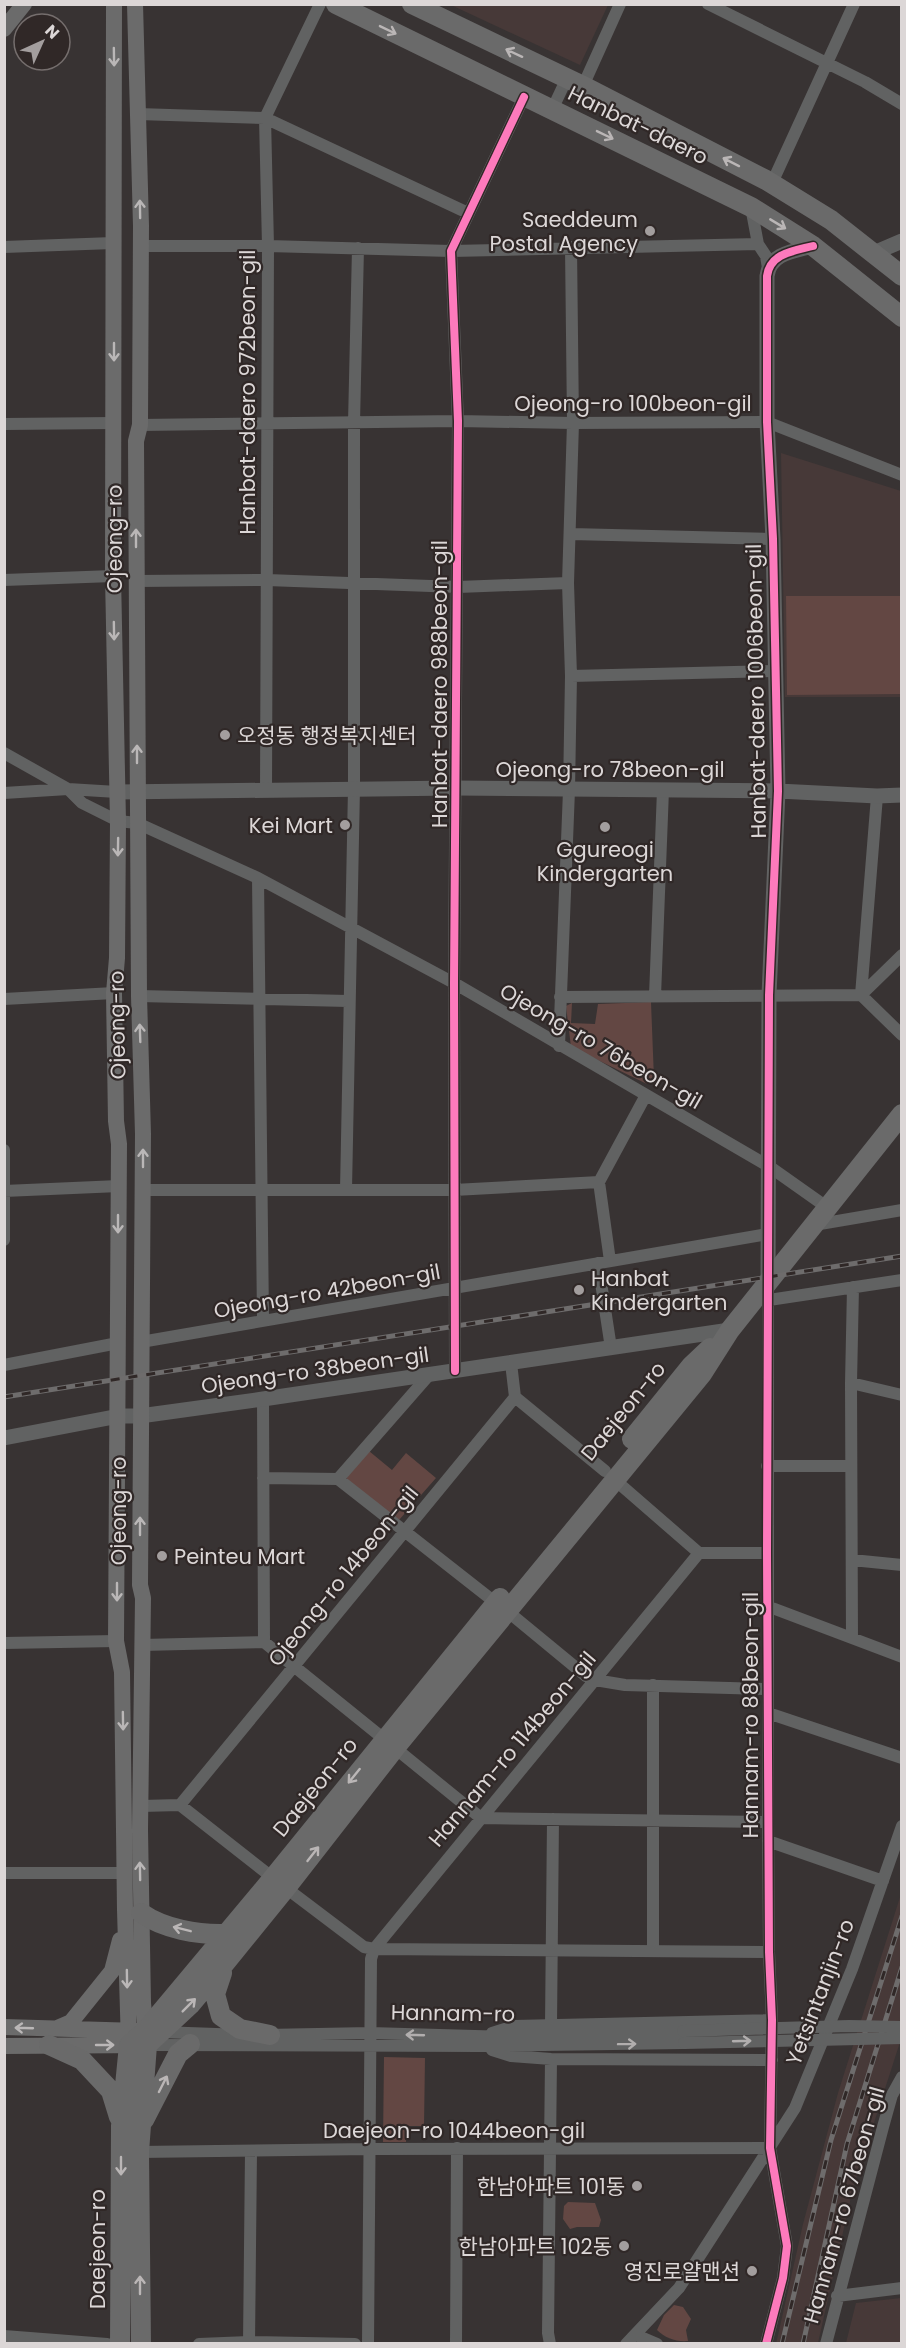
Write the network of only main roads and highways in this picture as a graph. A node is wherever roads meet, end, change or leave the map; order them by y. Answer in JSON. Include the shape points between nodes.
{"nodes":[{"id":1,"x":24,"y":4,"type":"edge"},
{"id":2,"x":114,"y":4,"type":"edge"},
{"id":3,"x":135,"y":4,"type":"edge"},
{"id":4,"x":336,"y":4,"type":"edge"},
{"id":5,"x":412,"y":4,"type":"edge"},
{"id":6,"x":4,"y":29,"type":"edge"},
{"id":7,"x":902,"y":276,"type":"edge"},
{"id":8,"x":902,"y":317,"type":"edge"},
{"id":9,"x":902,"y":1114,"type":"edge"},
{"id":10,"x":279,"y":1883,"type":"junction"},
{"id":11,"x":133,"y":1918,"type":"junction"},
{"id":12,"x":226,"y":1934,"type":"junction"},
{"id":13,"x":225,"y":1963,"type":"junction"},
{"id":14,"x":4,"y":2027,"type":"edge"},
{"id":15,"x":270,"y":2035,"type":"road end"},
{"id":16,"x":52,"y":2037,"type":"junction"},
{"id":17,"x":142,"y":2037,"type":"junction"},
{"id":18,"x":190,"y":2044,"type":"road end"},
{"id":19,"x":4,"y":2046,"type":"edge"},
{"id":20,"x":130,"y":2127,"type":"junction"},
{"id":21,"x":120,"y":2343,"type":"edge"},
{"id":22,"x":141,"y":2343,"type":"edge"}],
"edges":[{"from":1,"to":6,"type":"main road"},
{"from":2,"to":11,"type":"main road","name":"Ojeong-ro","one_way":true,"via":[[113,576],[118,821],[114,993],[119,1144],[116,1641],[122,1672],[125,1873]]},
{"from":11,"to":3,"type":"main road","name":"Ojeong-ro","one_way":true,"via":[[141,1806],[143,1190],[137,823],[140,246]]},
{"from":4,"to":8,"type":"main road","name":"Hanbat-daero","one_way":true,"via":[[751,207],[813,246]]},
{"from":7,"to":5,"type":"main road","name":"Hanbat-daero","one_way":true,"via":[[831,220],[772,183]]},
{"from":9,"to":10,"type":"main road","name":"Daejeon-ro","via":[[813,1226],[769,1291],[691,1366],[610,1476]]},
{"from":10,"to":12,"type":"main road","name":"Daejeon-ro"},
{"from":10,"to":13,"type":"main road","name":"Daejeon-ro"},
{"from":12,"to":11,"type":"main road","one_way":true,"via":[[206,1935]]},
{"from":11,"to":16,"type":"main road","via":[[112,1971],[71,2022]]},
{"from":11,"to":17,"type":"main road","name":"Ojeong-ro"},
{"from":12,"to":17,"type":"main road","name":"Daejeon-ro"},
{"from":13,"to":15,"type":"main road","via":[[215,1994],[221,2016],[240,2029]]},
{"from":17,"to":13,"type":"main road","name":"Daejeon-ro","one_way":true,"via":[[190,2005]]},
{"from":16,"to":14,"type":"main road","name":"Hannam-ro","one_way":true},
{"from":16,"to":17,"type":"main road","name":"Hannam-ro"},
{"from":16,"to":19,"type":"main road","name":"Hannam-ro"},
{"from":16,"to":20,"type":"main road","via":[[82,2060],[111,2091]]},
{"from":17,"to":20,"type":"main road","name":"Daejeon-ro"},
{"from":20,"to":18,"type":"main road","one_way":true,"via":[[178,2054]]},
{"from":20,"to":21,"type":"main road","name":"Daejeon-ro","one_way":true},
{"from":22,"to":20,"type":"main road","name":"Daejeon-ro","one_way":true,"via":[[139,2152]]}]}
